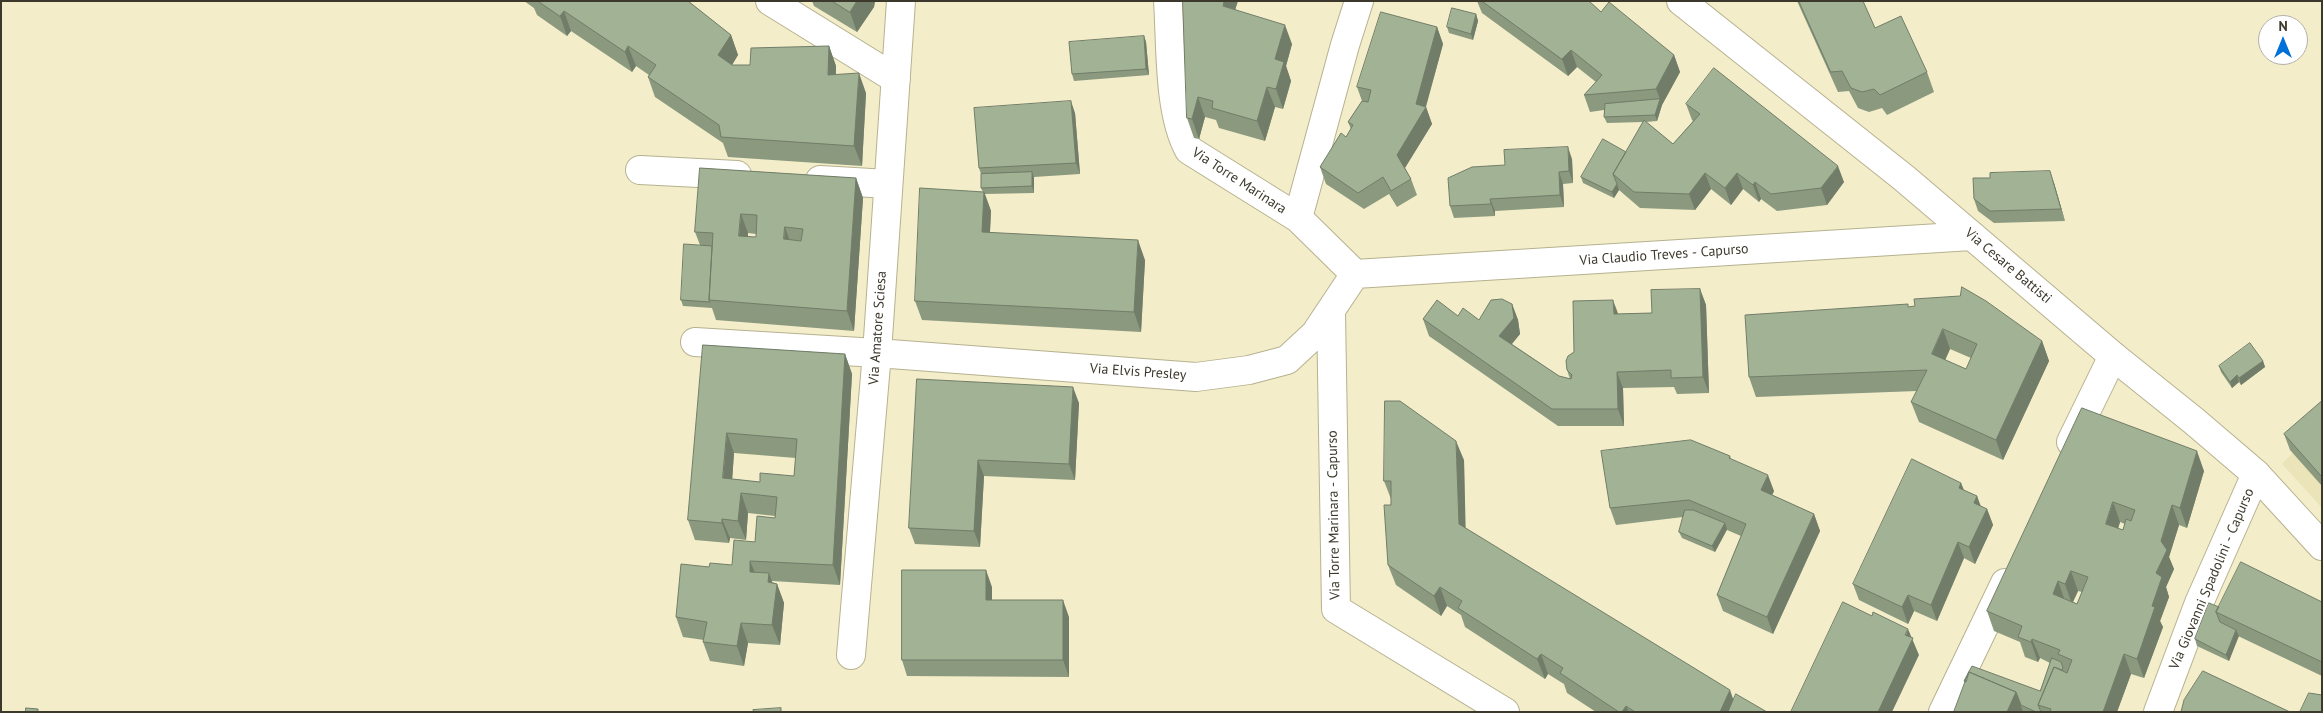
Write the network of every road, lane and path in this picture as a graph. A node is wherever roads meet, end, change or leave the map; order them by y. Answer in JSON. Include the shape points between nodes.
{"nodes":[{"id":1,"x":770,"y":1,"type":"edge"},
{"id":2,"x":902,"y":1,"type":"edge"},
{"id":3,"x":1168,"y":1,"type":"edge"},
{"id":4,"x":1359,"y":1,"type":"edge"},
{"id":5,"x":1681,"y":1,"type":"edge"},
{"id":6,"x":896,"y":79,"type":"junction"},
{"id":7,"x":640,"y":170,"type":"dead end"},
{"id":8,"x":759,"y":177,"type":"edge"},
{"id":9,"x":799,"y":179,"type":"edge"},
{"id":10,"x":888,"y":184,"type":"junction"},
{"id":11,"x":1298,"y":218,"type":"junction"},
{"id":12,"x":1972,"y":236,"type":"junction"},
{"id":13,"x":1355,"y":274,"type":"junction"},
{"id":14,"x":1331,"y":312,"type":"junction"},
{"id":15,"x":695,"y":342,"type":"dead end"},
{"id":16,"x":877,"y":353,"type":"junction"},
{"id":17,"x":2113,"y":356,"type":"junction"},
{"id":18,"x":2062,"y":462,"type":"edge"},
{"id":19,"x":2256,"y":474,"type":"junction"},
{"id":20,"x":2322,"y":546,"type":"edge"},
{"id":21,"x":2015,"y":560,"type":"edge"},
{"id":22,"x":851,"y":655,"type":"dead end"},
{"id":23,"x":1505,"y":712,"type":"edge"},
{"id":24,"x":1943,"y":712,"type":"edge"},
{"id":25,"x":2158,"y":712,"type":"edge"}],
"edges":[{"from":1,"to":6,"type":"street"},
{"from":2,"to":6,"type":"street","name":"Via Amatore Sciesa"},
{"from":3,"to":11,"type":"street","name":"Via Torre Marinara","via":[[1174,96],[1182,138],[1189,150]]},
{"from":4,"to":11,"type":"street"},
{"from":5,"to":12,"type":"street","name":"Via Cesare Battisti"},
{"from":6,"to":10,"type":"street","name":"Via Amatore Sciesa"},
{"from":7,"to":8,"type":"street"},
{"from":9,"to":10,"type":"street"},
{"from":10,"to":16,"type":"street","name":"Via Amatore Sciesa"},
{"from":11,"to":13,"type":"street","name":"Via Torre Marinara"},
{"from":12,"to":13,"type":"street","name":"Via Claudio Treves - Capurso"},
{"from":12,"to":17,"type":"street","name":"Via Cesare Battisti"},
{"from":13,"to":14,"type":"street","name":"Via Elvis Presley"},
{"from":14,"to":16,"type":"street","name":"Via Elvis Presley","via":[[1316,334],[1287,360],[1250,370],[1196,377]]},
{"from":14,"to":23,"type":"street","name":"Via Torre Marinara - Capurso","via":[[1336,609]]},
{"from":15,"to":16,"type":"street","name":"Via Elvis Presley"},
{"from":16,"to":22,"type":"street","name":"Via Amatore Sciesa"},
{"from":17,"to":18,"type":"street"},
{"from":17,"to":19,"type":"street","name":"Via Cesare Battisti"},
{"from":19,"to":20,"type":"street","name":"Via Cesare Battisti"},
{"from":19,"to":25,"type":"street","name":"Via Giovanni Spadolini - Capurso","via":[[2199,603]]},
{"from":21,"to":24,"type":"street"}]}
